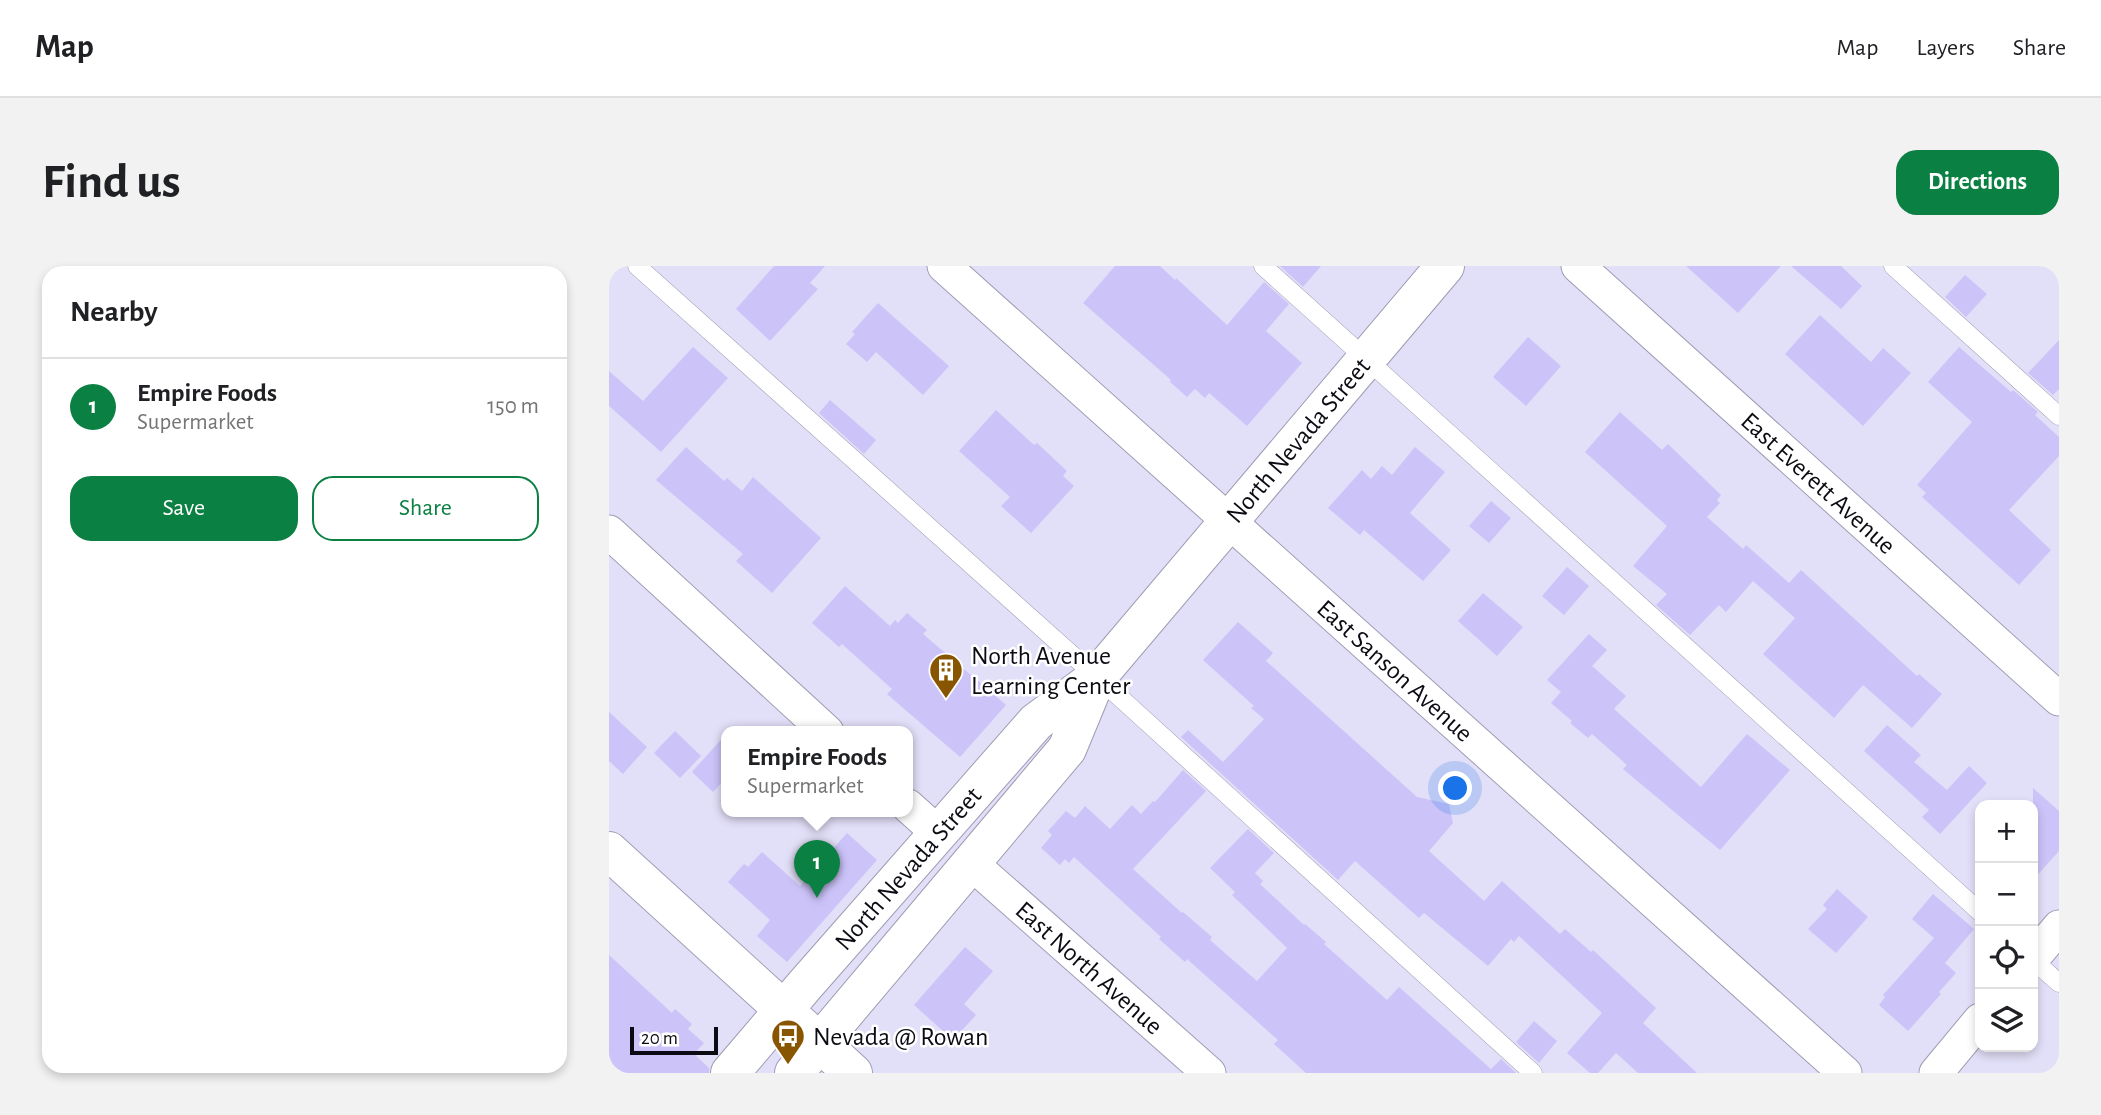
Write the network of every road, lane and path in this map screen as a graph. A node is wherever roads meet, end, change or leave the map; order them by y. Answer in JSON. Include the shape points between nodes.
{"nodes":[{"id":1,"x":637,"y":266,"type":"edge"},
{"id":2,"x":944,"y":266,"type":"edge"},
{"id":3,"x":1263,"y":266,"type":"edge"},
{"id":4,"x":1445,"y":266,"type":"edge"},
{"id":5,"x":1578,"y":266,"type":"edge"},
{"id":6,"x":1893,"y":266,"type":"edge"},
{"id":7,"x":1366,"y":359,"type":"junction"},
{"id":8,"x":2059,"y":416,"type":"edge"},
{"id":9,"x":1228,"y":521,"type":"junction"},
{"id":10,"x":609,"y":532,"type":"edge"},
{"id":11,"x":1097,"y":677,"type":"junction"},
{"id":12,"x":2059,"y":699,"type":"edge"},
{"id":13,"x":820,"y":726,"type":"edge"},
{"id":14,"x":913,"y":810,"type":"edge"},
{"id":15,"x":938,"y":833,"type":"junction"},
{"id":16,"x":609,"y":850,"type":"edge"},
{"id":17,"x":971,"y":863,"type":"junction"},
{"id":18,"x":1975,"y":907,"type":"edge"},
{"id":19,"x":2059,"y":927,"type":"edge"},
{"id":20,"x":2038,"y":953,"type":"edge"},
{"id":21,"x":2038,"y":964,"type":"edge"},
{"id":22,"x":2059,"y":983,"type":"edge"},
{"id":23,"x":784,"y":1010,"type":"junction"},
{"id":24,"x":1975,"y":1026,"type":"edge"},
{"id":25,"x":820,"y":1043,"type":"junction"},
{"id":26,"x":730,"y":1073,"type":"edge"},
{"id":27,"x":794,"y":1073,"type":"edge"},
{"id":28,"x":853,"y":1073,"type":"edge"},
{"id":29,"x":1209,"y":1073,"type":"edge"},
{"id":30,"x":1533,"y":1073,"type":"edge"},
{"id":31,"x":1846,"y":1073,"type":"edge"},
{"id":32,"x":1936,"y":1073,"type":"edge"}],
"edges":[{"from":1,"to":11,"type":"lane"},
{"from":2,"to":9,"type":"street","name":"East Sanson Avenue"},
{"from":3,"to":7,"type":"lane"},
{"from":4,"to":7,"type":"main road","name":"North Nevada Street"},
{"from":5,"to":12,"type":"street","name":"East Everett Avenue"},
{"from":6,"to":8,"type":"lane"},
{"from":7,"to":9,"type":"main road","name":"North Nevada Street"},
{"from":7,"to":18,"type":"lane"},
{"from":9,"to":11,"type":"main road","name":"North Nevada Street"},
{"from":9,"to":31,"type":"street","name":"East Sanson Avenue"},
{"from":10,"to":13,"type":"street"},
{"from":11,"to":15,"type":"main road","name":"North Nevada Street","via":[[1036,722]]},
{"from":11,"to":17,"type":"main road","name":"North Nevada Street","via":[[1067,749]]},
{"from":11,"to":30,"type":"lane"},
{"from":14,"to":15,"type":"street"},
{"from":15,"to":23,"type":"main road","name":"North Nevada Street"},
{"from":16,"to":23,"type":"main road"},
{"from":17,"to":25,"type":"main road","name":"North Nevada Street"},
{"from":17,"to":29,"type":"street","name":"East North Avenue"},
{"from":19,"to":20,"type":"street"},
{"from":21,"to":22,"type":"lane"},
{"from":23,"to":25,"type":"main road"},
{"from":23,"to":26,"type":"main road","name":"North Nevada Street"},
{"from":24,"to":32,"type":"street"},
{"from":25,"to":27,"type":"main road","name":"North Nevada Street"},
{"from":25,"to":28,"type":"main road"}]}
